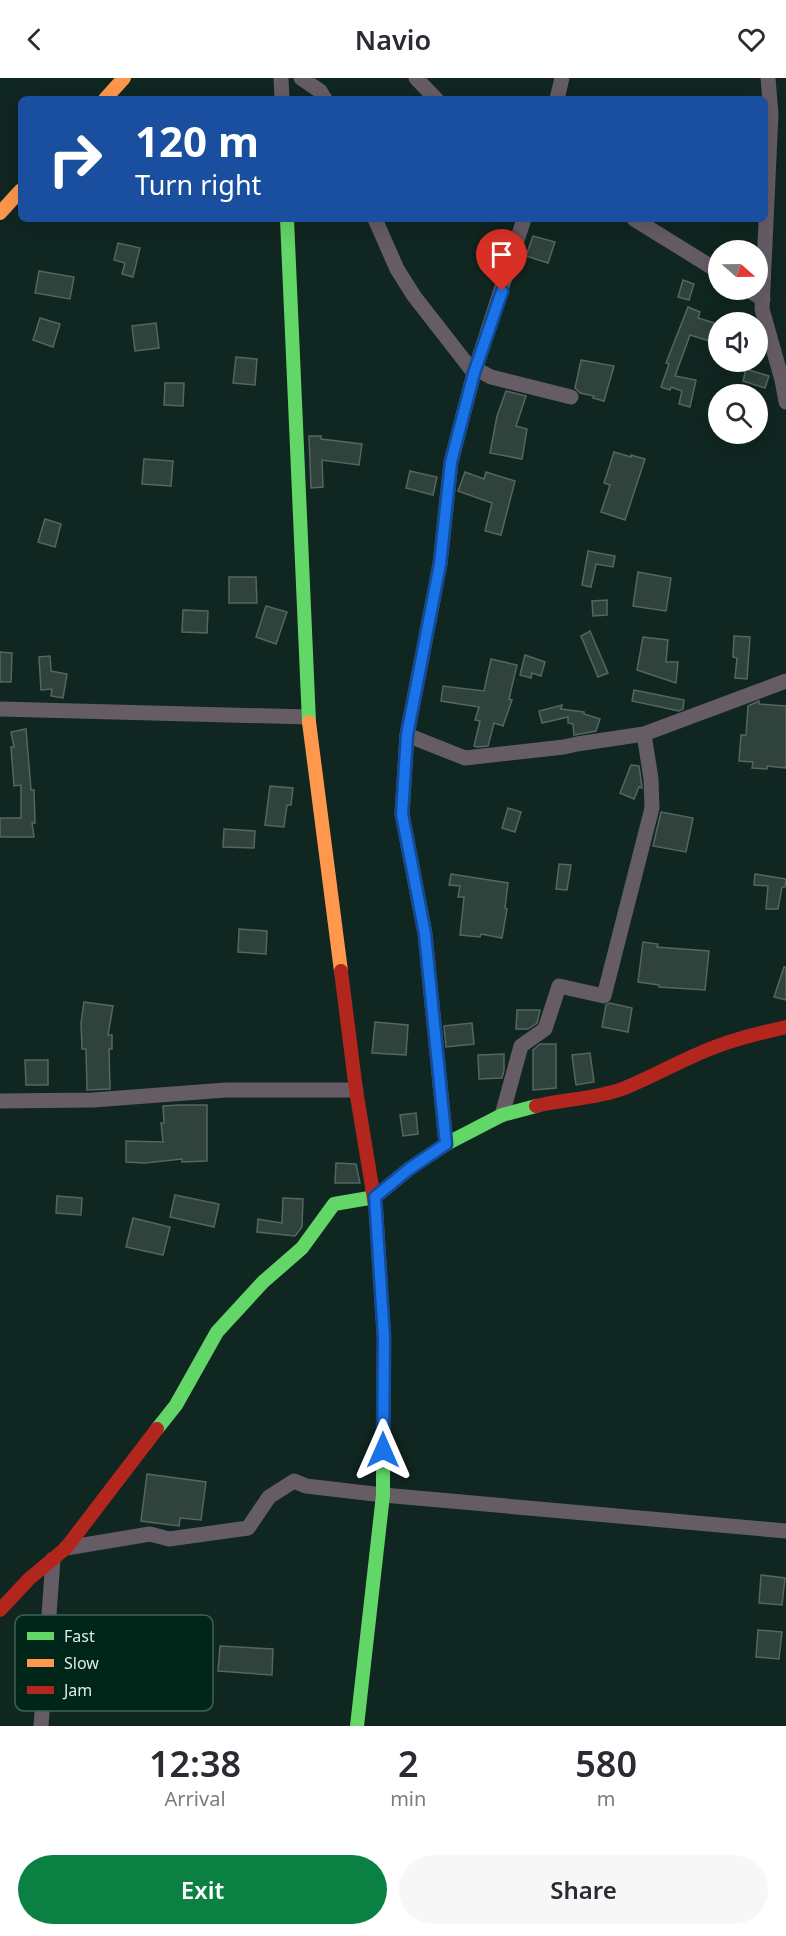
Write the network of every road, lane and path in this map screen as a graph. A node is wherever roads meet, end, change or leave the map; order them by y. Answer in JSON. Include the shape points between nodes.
{"nodes":[{"id":1,"x":124,"y":78,"type":"edge"},
{"id":2,"x":281,"y":78,"type":"edge"},
{"id":3,"x":301,"y":78,"type":"edge"},
{"id":4,"x":416,"y":78,"type":"edge"},
{"id":5,"x":562,"y":78,"type":"edge"},
{"id":6,"x":768,"y":78,"type":"edge"},
{"id":7,"x":108,"y":96,"type":"edge"},
{"id":8,"x":282,"y":96,"type":"edge"},
{"id":9,"x":323,"y":96,"type":"edge"},
{"id":10,"x":433,"y":96,"type":"edge"},
{"id":11,"x":558,"y":96,"type":"edge"},
{"id":12,"x":768,"y":183,"type":"edge"},
{"id":13,"x":18,"y":193,"type":"edge"},
{"id":14,"x":0,"y":213,"type":"edge"},
{"id":15,"x":287,"y":222,"type":"edge"},
{"id":16,"x":376,"y":222,"type":"edge"},
{"id":17,"x":523,"y":222,"type":"edge"},
{"id":18,"x":639,"y":222,"type":"edge"},
{"id":19,"x":766,"y":222,"type":"edge"},
{"id":20,"x":766,"y":240,"type":"edge"},
{"id":21,"x":708,"y":265,"type":"edge"},
{"id":22,"x":763,"y":300,"type":"edge"},
{"id":23,"x":474,"y":373,"type":"junction"},
{"id":24,"x":571,"y":398,"type":"dead end"},
{"id":25,"x":786,"y":402,"type":"edge"},
{"id":26,"x":786,"y":681,"type":"edge"},
{"id":27,"x":0,"y":709,"type":"edge"},
{"id":28,"x":308,"y":717,"type":"junction"},
{"id":29,"x":644,"y":734,"type":"junction"},
{"id":30,"x":407,"y":735,"type":"junction"},
{"id":31,"x":786,"y":1027,"type":"edge"},
{"id":32,"x":356,"y":1090,"type":"junction"},
{"id":33,"x":0,"y":1101,"type":"edge"},
{"id":34,"x":501,"y":1115,"type":"junction"},
{"id":35,"x":446,"y":1144,"type":"junction"},
{"id":36,"x":375,"y":1197,"type":"junction"},
{"id":37,"x":383,"y":1495,"type":"junction"},
{"id":38,"x":786,"y":1531,"type":"edge"},
{"id":39,"x":66,"y":1548,"type":"junction"},
{"id":40,"x":53,"y":1559,"type":"junction"},
{"id":41,"x":0,"y":1610,"type":"edge"},
{"id":42,"x":49,"y":1615,"type":"edge"},
{"id":43,"x":42,"y":1711,"type":"edge"},
{"id":44,"x":41,"y":1726,"type":"edge"},
{"id":45,"x":357,"y":1726,"type":"edge"}],
"edges":[{"from":1,"to":7,"type":"street"},
{"from":2,"to":8,"type":"street"},
{"from":3,"to":9,"type":"street"},
{"from":4,"to":10,"type":"street"},
{"from":5,"to":11,"type":"street"},
{"from":6,"to":12,"type":"street"},
{"from":13,"to":14,"type":"street"},
{"from":15,"to":28,"type":"street"},
{"from":16,"to":23,"type":"street","via":[[414,296]]},
{"from":17,"to":23,"type":"street"},
{"from":18,"to":21,"type":"street"},
{"from":19,"to":20,"type":"street"},
{"from":22,"to":25,"type":"street"},
{"from":23,"to":24,"type":"street","via":[[476,369],[491,378]]},
{"from":23,"to":30,"type":"street","via":[[451,462],[440,564]]},
{"from":26,"to":29,"type":"street"},
{"from":27,"to":28,"type":"street"},
{"from":28,"to":32,"type":"street"},
{"from":29,"to":30,"type":"street","via":[[465,758]]},
{"from":29,"to":34,"type":"street","via":[[652,808],[604,996],[559,986],[545,1029],[521,1046]]},
{"from":30,"to":35,"type":"street","via":[[402,814],[425,934]]},
{"from":31,"to":34,"type":"street","via":[[699,1053],[622,1089]]},
{"from":32,"to":33,"type":"street","via":[[226,1090],[93,1100]]},
{"from":32,"to":36,"type":"street"},
{"from":34,"to":35,"type":"street"},
{"from":35,"to":36,"type":"street"},
{"from":36,"to":37,"type":"street","via":[[384,1338]]},
{"from":36,"to":39,"type":"street","via":[[334,1204],[302,1248],[263,1282],[217,1332],[176,1405]]},
{"from":37,"to":38,"type":"street"},
{"from":37,"to":39,"type":"street","via":[[306,1486],[294,1481],[269,1497],[248,1528],[169,1539],[150,1534]]},
{"from":37,"to":45,"type":"street"},
{"from":39,"to":40,"type":"street"},
{"from":40,"to":41,"type":"street"},
{"from":40,"to":42,"type":"street"},
{"from":43,"to":44,"type":"street"}]}
